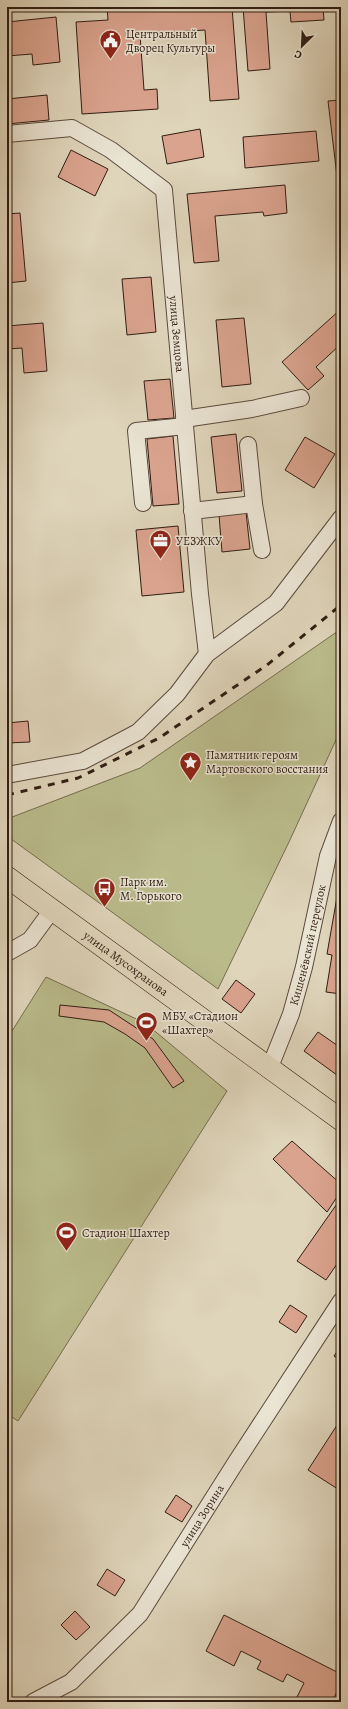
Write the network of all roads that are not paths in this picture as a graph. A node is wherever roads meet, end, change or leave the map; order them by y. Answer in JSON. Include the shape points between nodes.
{"nodes":[{"id":1,"x":7,"y":134,"type":"edge"},
{"id":2,"x":301,"y":398,"type":"dead end"},
{"id":3,"x":185,"y":423,"type":"junction"},
{"id":4,"x":248,"y":445,"type":"dead end"},
{"id":5,"x":143,"y":503,"type":"dead end"},
{"id":6,"x":254,"y":504,"type":"junction"},
{"id":7,"x":192,"y":511,"type":"junction"},
{"id":8,"x":341,"y":518,"type":"edge"},
{"id":9,"x":262,"y":550,"type":"dead end"},
{"id":10,"x":207,"y":654,"type":"junction"},
{"id":11,"x":7,"y":775,"type":"edge"},
{"id":12,"x":341,"y":821,"type":"edge"},
{"id":13,"x":7,"y":877,"type":"edge"},
{"id":14,"x":52,"y":910,"type":"junction"},
{"id":15,"x":7,"y":953,"type":"edge"},
{"id":16,"x":270,"y":1067,"type":"junction"},
{"id":17,"x":341,"y":1120,"type":"edge"},
{"id":18,"x":341,"y":1301,"type":"edge"},
{"id":19,"x":33,"y":1702,"type":"edge"}],
"edges":[{"from":1,"to":3,"type":"street","name":"улица Земцова","via":[[72,128],[111,150],[164,190]]},
{"from":2,"to":3,"type":"street"},
{"from":3,"to":5,"type":"street","via":[[136,431]]},
{"from":3,"to":7,"type":"street","name":"улица Земцова"},
{"from":4,"to":6,"type":"street"},
{"from":6,"to":7,"type":"street"},
{"from":6,"to":9,"type":"street"},
{"from":7,"to":10,"type":"street","name":"улица Земцова"},
{"from":8,"to":10,"type":"street","via":[[276,603]]},
{"from":10,"to":11,"type":"street","via":[[177,694],[138,732],[83,761]]},
{"from":12,"to":16,"type":"street","name":"Кишенёвский переулок","via":[[328,856],[304,968],[291,1014]]},
{"from":13,"to":14,"type":"main road","name":"улица Мусохранова"},
{"from":14,"to":15,"type":"street","via":[[30,940]]},
{"from":14,"to":16,"type":"main road","name":"улица Мусохранова"},
{"from":16,"to":17,"type":"main road","name":"улица Мусохранова"},
{"from":18,"to":19,"type":"street","name":"улица Зорина","via":[[140,1614],[72,1682]]}]}
